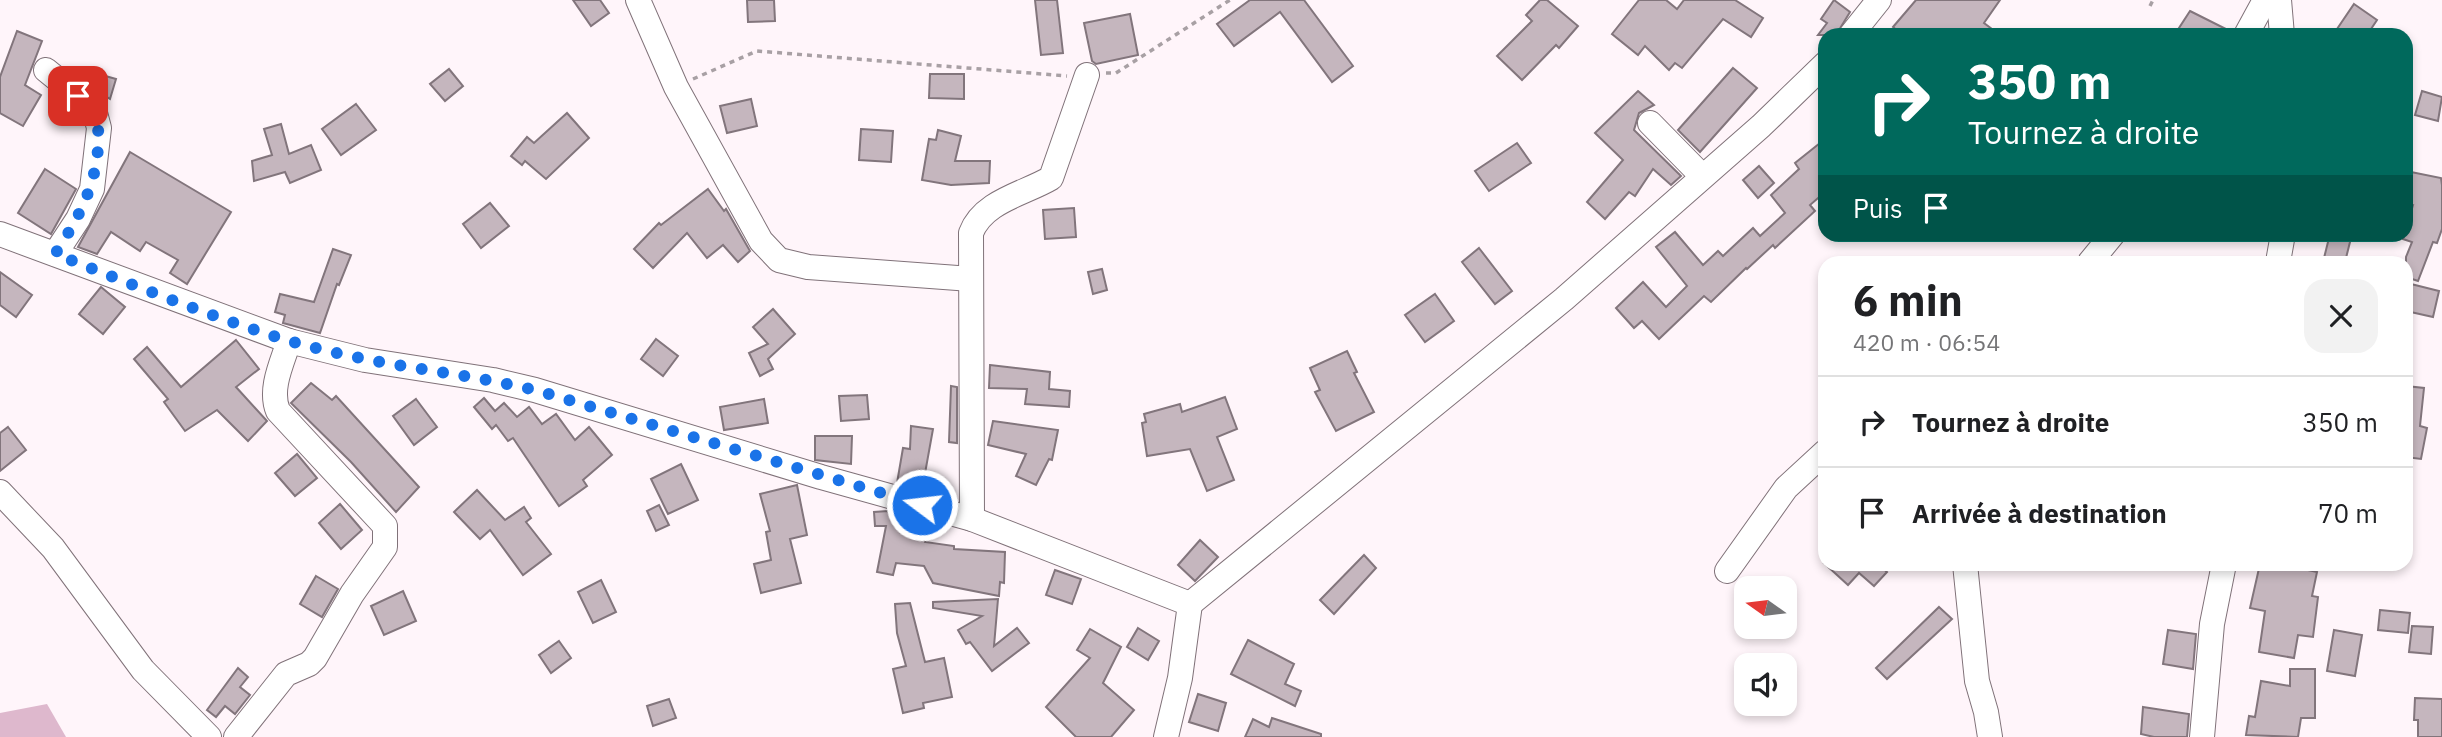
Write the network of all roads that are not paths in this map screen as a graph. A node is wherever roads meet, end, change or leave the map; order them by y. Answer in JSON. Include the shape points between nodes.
{"nodes":[{"id":1,"x":638,"y":0,"type":"edge"},
{"id":2,"x":1879,"y":0,"type":"edge"},
{"id":3,"x":2265,"y":0,"type":"edge"},
{"id":4,"x":2279,"y":0,"type":"edge"},
{"id":5,"x":1857,"y":28,"type":"edge"},
{"id":6,"x":2250,"y":28,"type":"edge"},
{"id":7,"x":2281,"y":28,"type":"edge"},
{"id":8,"x":46,"y":70,"type":"dead end"},
{"id":9,"x":1818,"y":71,"type":"edge"},
{"id":10,"x":1087,"y":75,"type":"road end"},
{"id":11,"x":1650,"y":123,"type":"dead end"},
{"id":12,"x":1702,"y":176,"type":"junction"},
{"id":13,"x":0,"y":234,"type":"edge"},
{"id":14,"x":2106,"y":242,"type":"edge"},
{"id":15,"x":55,"y":254,"type":"junction"},
{"id":16,"x":2095,"y":256,"type":"edge"},
{"id":17,"x":971,"y":279,"type":"junction"},
{"id":18,"x":289,"y":341,"type":"junction"},
{"id":19,"x":1818,"y":458,"type":"edge"},
{"id":20,"x":0,"y":492,"type":"edge"},
{"id":21,"x":972,"y":519,"type":"junction"},
{"id":22,"x":1727,"y":571,"type":"dead end"},
{"id":23,"x":1966,"y":571,"type":"edge"},
{"id":24,"x":2223,"y":571,"type":"edge"},
{"id":25,"x":1190,"y":604,"type":"junction"},
{"id":26,"x":209,"y":737,"type":"edge"},
{"id":27,"x":236,"y":737,"type":"edge"},
{"id":28,"x":1166,"y":737,"type":"edge"},
{"id":29,"x":1990,"y":737,"type":"edge"},
{"id":30,"x":2202,"y":737,"type":"edge"}],
"edges":[{"from":1,"to":17,"type":"street","via":[[676,87],[761,241],[779,260],[808,267]]},
{"from":2,"to":5,"type":"street"},
{"from":3,"to":6,"type":"street"},
{"from":4,"to":7,"type":"street"},
{"from":8,"to":15,"type":"street","via":[[94,108],[99,128],[92,189]]},
{"from":9,"to":12,"type":"street"},
{"from":10,"to":17,"type":"street","via":[[1051,178],[988,209],[976,220],[971,233]]},
{"from":11,"to":12,"type":"street"},
{"from":12,"to":25,"type":"street","via":[[1564,299]]},
{"from":13,"to":15,"type":"street"},
{"from":14,"to":16,"type":"street"},
{"from":15,"to":18,"type":"street"},
{"from":17,"to":21,"type":"street"},
{"from":18,"to":21,"type":"street","via":[[365,360],[535,390]]},
{"from":18,"to":27,"type":"street","via":[[273,400],[278,411],[385,526],[387,536],[385,547],[315,658],[286,674]]},
{"from":19,"to":22,"type":"street","via":[[1786,488]]},
{"from":20,"to":26,"type":"street","via":[[53,548],[143,670]]},
{"from":21,"to":25,"type":"street"},
{"from":23,"to":29,"type":"street","via":[[1976,681]]},
{"from":24,"to":30,"type":"street","via":[[2212,624]]},
{"from":25,"to":28,"type":"street"}]}
